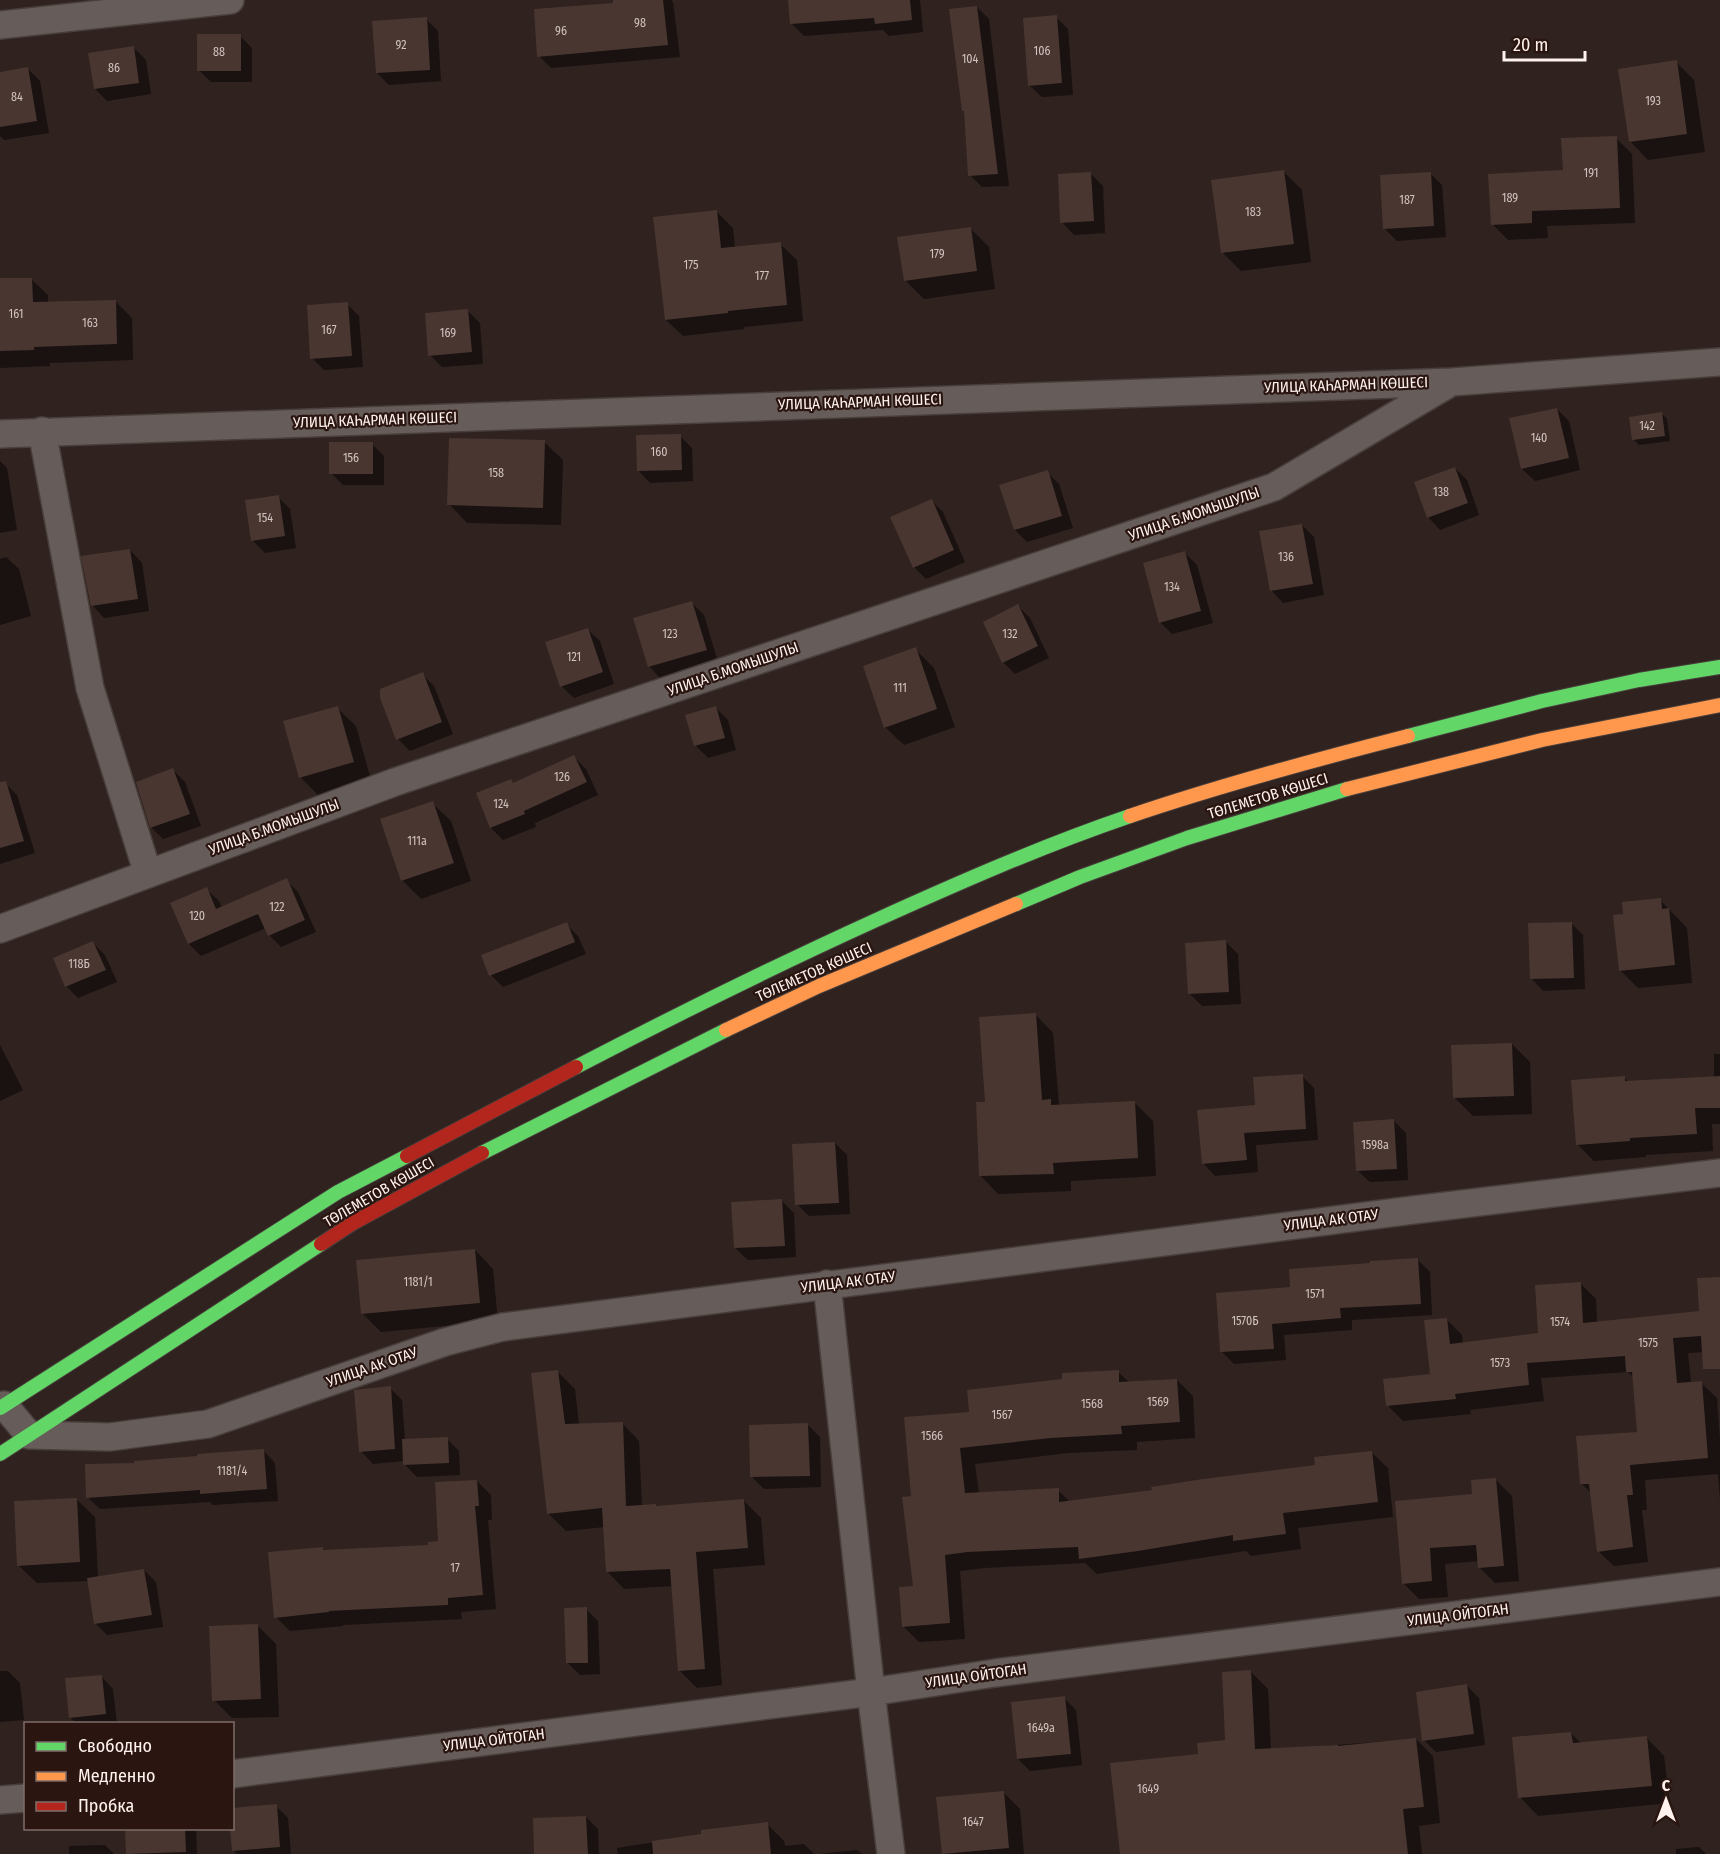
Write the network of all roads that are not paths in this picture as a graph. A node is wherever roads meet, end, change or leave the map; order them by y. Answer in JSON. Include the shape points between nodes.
{"nodes":[{"id":1,"x":230,"y":0,"type":"edge"},
{"id":2,"x":0,"y":25,"type":"edge"},
{"id":3,"x":1720,"y":362,"type":"edge"},
{"id":4,"x":1452,"y":381,"type":"junction"},
{"id":5,"x":42,"y":431,"type":"junction"},
{"id":6,"x":0,"y":434,"type":"edge"},
{"id":7,"x":1720,"y":667,"type":"edge"},
{"id":8,"x":1720,"y":705,"type":"edge"},
{"id":9,"x":148,"y":874,"type":"junction"},
{"id":10,"x":0,"y":929,"type":"edge"},
{"id":11,"x":1720,"y":1173,"type":"edge"},
{"id":12,"x":827,"y":1284,"type":"junction"},
{"id":13,"x":2,"y":1407,"type":"edge"},
{"id":14,"x":29,"y":1435,"type":"junction"},
{"id":15,"x":0,"y":1454,"type":"edge"},
{"id":16,"x":1720,"y":1582,"type":"edge"},
{"id":17,"x":871,"y":1692,"type":"junction"},
{"id":18,"x":234,"y":1774,"type":"edge"},
{"id":19,"x":24,"y":1798,"type":"edge"},
{"id":20,"x":0,"y":1800,"type":"edge"},
{"id":21,"x":891,"y":1854,"type":"edge"}],
"edges":[{"from":1,"to":2,"type":"street"},
{"from":3,"to":4,"type":"street","name":"УЛИЦА КАҺАРМАН КӨШЕСІ"},
{"from":4,"to":5,"type":"street","name":"УЛИЦА КАҺАРМАН КӨШЕСІ"},
{"from":4,"to":9,"type":"street","name":"УЛИЦА Б.МОМЫШУЛЫ","via":[[1274,487],[395,782]]},
{"from":5,"to":6,"type":"street","name":"УЛИЦА КАҺАРМАН КӨШЕСІ"},
{"from":5,"to":9,"type":"street","via":[[90,688]]},
{"from":7,"to":13,"type":"main road","name":"ТӨЛЕМЕТОВ КӨШЕСІ","via":[[1542,701],[1348,751],[1175,801],[1067,838],[962,881],[666,1020],[338,1192]]},
{"from":8,"to":14,"type":"main road","name":"ТӨЛЕМЕТОВ КӨШЕСІ","via":[[1542,740],[1356,786],[1187,838],[970,921],[819,986],[655,1065],[353,1224]]},
{"from":9,"to":10,"type":"street","name":"УЛИЦА Б.МОМЫШУЛЫ"},
{"from":11,"to":12,"type":"street","name":"УЛИЦА АК ОТАУ"},
{"from":12,"to":14,"type":"street","name":"УЛИЦА АК ОТАУ","via":[[503,1327],[445,1342],[208,1424],[110,1437]]},
{"from":12,"to":17,"type":"street"},
{"from":13,"to":14,"type":"street"},
{"from":14,"to":15,"type":"main road","name":"ТӨЛЕМЕТОВ КӨШЕСІ"},
{"from":16,"to":17,"type":"street","name":"УЛИЦА ОЙТОГАН"},
{"from":17,"to":18,"type":"street","name":"УЛИЦА ОЙТОГАН"},
{"from":17,"to":21,"type":"street"},
{"from":19,"to":20,"type":"street"}]}
